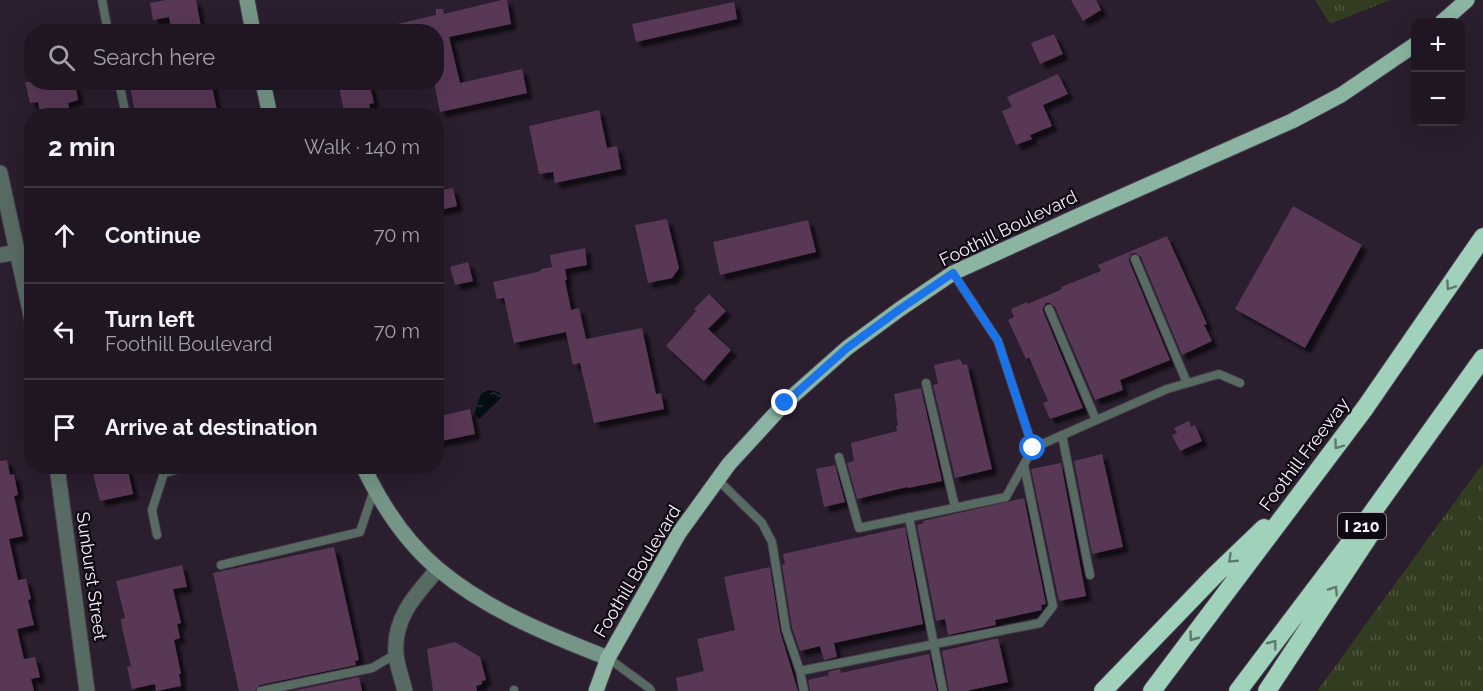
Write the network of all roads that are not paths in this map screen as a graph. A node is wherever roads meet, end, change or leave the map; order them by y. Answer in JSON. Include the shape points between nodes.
{"nodes":[{"id":1,"x":102,"y":0,"type":"edge"},
{"id":2,"x":247,"y":0,"type":"edge"},
{"id":3,"x":1467,"y":0,"type":"edge"},
{"id":4,"x":1447,"y":18,"type":"edge"},
{"id":5,"x":106,"y":24,"type":"edge"},
{"id":6,"x":252,"y":24,"type":"edge"},
{"id":7,"x":1411,"y":47,"type":"edge"},
{"id":8,"x":121,"y":90,"type":"edge"},
{"id":9,"x":265,"y":90,"type":"edge"},
{"id":10,"x":124,"y":108,"type":"edge"},
{"id":11,"x":268,"y":108,"type":"edge"},
{"id":12,"x":0,"y":173,"type":"edge"},
{"id":13,"x":1483,"y":237,"type":"edge"},
{"id":14,"x":18,"y":252,"type":"junction"},
{"id":15,"x":0,"y":255,"type":"edge"},
{"id":16,"x":1135,"y":259,"type":"dead end"},
{"id":17,"x":953,"y":273,"type":"junction"},
{"id":18,"x":24,"y":281,"type":"edge"},
{"id":19,"x":1049,"y":309,"type":"dead end"},
{"id":20,"x":1483,"y":358,"type":"edge"},
{"id":21,"x":1483,"y":363,"type":"edge"},
{"id":22,"x":926,"y":383,"type":"dead end"},
{"id":23,"x":1187,"y":383,"type":"junction"},
{"id":24,"x":1240,"y":383,"type":"dead end"},
{"id":25,"x":1096,"y":420,"type":"junction"},
{"id":26,"x":1062,"y":435,"type":"junction"},
{"id":27,"x":1033,"y":448,"type":"junction"},
{"id":28,"x":839,"y":457,"type":"dead end"},
{"id":29,"x":1024,"y":465,"type":"junction"},
{"id":30,"x":58,"y":474,"type":"edge"},
{"id":31,"x":162,"y":474,"type":"edge"},
{"id":32,"x":367,"y":474,"type":"edge"},
{"id":33,"x":718,"y":480,"type":"junction"},
{"id":34,"x":374,"y":490,"type":"junction"},
{"id":35,"x":1304,"y":490,"type":"junction"},
{"id":36,"x":955,"y":507,"type":"junction"},
{"id":37,"x":909,"y":517,"type":"junction"},
{"id":38,"x":157,"y":535,"type":"dead end"},
{"id":39,"x":221,"y":565,"type":"dead end"},
{"id":40,"x":438,"y":569,"type":"junction"},
{"id":41,"x":1090,"y":575,"type":"dead end"},
{"id":42,"x":933,"y":645,"type":"junction"},
{"id":43,"x":396,"y":654,"type":"junction"},
{"id":44,"x":608,"y":658,"type":"junction"},
{"id":45,"x":800,"y":671,"type":"junction"},
{"id":46,"x":87,"y":691,"type":"edge"},
{"id":47,"x":261,"y":691,"type":"edge"},
{"id":48,"x":405,"y":691,"type":"edge"},
{"id":49,"x":596,"y":691,"type":"edge"},
{"id":50,"x":651,"y":691,"type":"edge"},
{"id":51,"x":804,"y":691,"type":"edge"},
{"id":52,"x":943,"y":691,"type":"edge"},
{"id":53,"x":1103,"y":691,"type":"edge"},
{"id":54,"x":1152,"y":691,"type":"edge"},
{"id":55,"x":1238,"y":691,"type":"edge"},
{"id":56,"x":1267,"y":691,"type":"edge"}],
"edges":[{"from":1,"to":5,"type":"lane"},
{"from":2,"to":6,"type":"main road"},
{"from":3,"to":4,"type":"main road"},
{"from":7,"to":17,"type":"main road","name":"Foothill Boulevard","via":[[1341,95],[1292,121]]},
{"from":8,"to":10,"type":"lane"},
{"from":9,"to":11,"type":"main road"},
{"from":12,"to":14,"type":"street"},
{"from":13,"to":35,"type":"highway","name":"Foothill Freeway","one_way":true},
{"from":14,"to":15,"type":"street"},
{"from":14,"to":18,"type":"street"},
{"from":16,"to":23,"type":"lane"},
{"from":17,"to":27,"type":"lane","via":[[998,341]]},
{"from":17,"to":33,"type":"main road","name":"Foothill Boulevard","via":[[847,348],[785,403]]},
{"from":19,"to":25,"type":"lane"},
{"from":55,"to":20,"type":"highway","number":"I 210","one_way":true},
{"from":56,"to":21,"type":"highway","one_way":true},
{"from":22,"to":36,"type":"lane"},
{"from":23,"to":24,"type":"lane","via":[[1219,374]]},
{"from":23,"to":25,"type":"lane"},
{"from":25,"to":26,"type":"lane"},
{"from":26,"to":27,"type":"lane"},
{"from":26,"to":41,"type":"lane"},
{"from":27,"to":29,"type":"lane"},
{"from":28,"to":37,"type":"lane","via":[[859,528]]},
{"from":29,"to":36,"type":"lane","via":[[1006,497]]},
{"from":29,"to":42,"type":"lane","via":[[1053,606],[1040,623]]},
{"from":30,"to":46,"type":"street","name":"Sunburst Street"},
{"from":31,"to":38,"type":"lane","via":[[152,510]]},
{"from":32,"to":34,"type":"main road"},
{"from":33,"to":44,"type":"main road","name":"Foothill Boulevard","via":[[679,533]]},
{"from":33,"to":45,"type":"lane","via":[[762,523],[772,542],[786,630]]},
{"from":34,"to":39,"type":"lane","via":[[360,532]]},
{"from":34,"to":40,"type":"main road","via":[[404,534]]},
{"from":35,"to":53,"type":"highway","one_way":true},
{"from":35,"to":54,"type":"highway","name":"Foothill Freeway","one_way":true},
{"from":36,"to":37,"type":"lane"},
{"from":37,"to":42,"type":"lane"},
{"from":40,"to":43,"type":"street","via":[[410,602],[399,626]]},
{"from":40,"to":44,"type":"main road","via":[[472,594],[542,632]]},
{"from":42,"to":45,"type":"lane"},
{"from":42,"to":52,"type":"lane"},
{"from":43,"to":47,"type":"lane","via":[[372,668]]},
{"from":43,"to":48,"type":"street"},
{"from":44,"to":49,"type":"main road","name":"Foothill Boulevard"},
{"from":44,"to":50,"type":"lane"},
{"from":45,"to":51,"type":"lane"}]}
